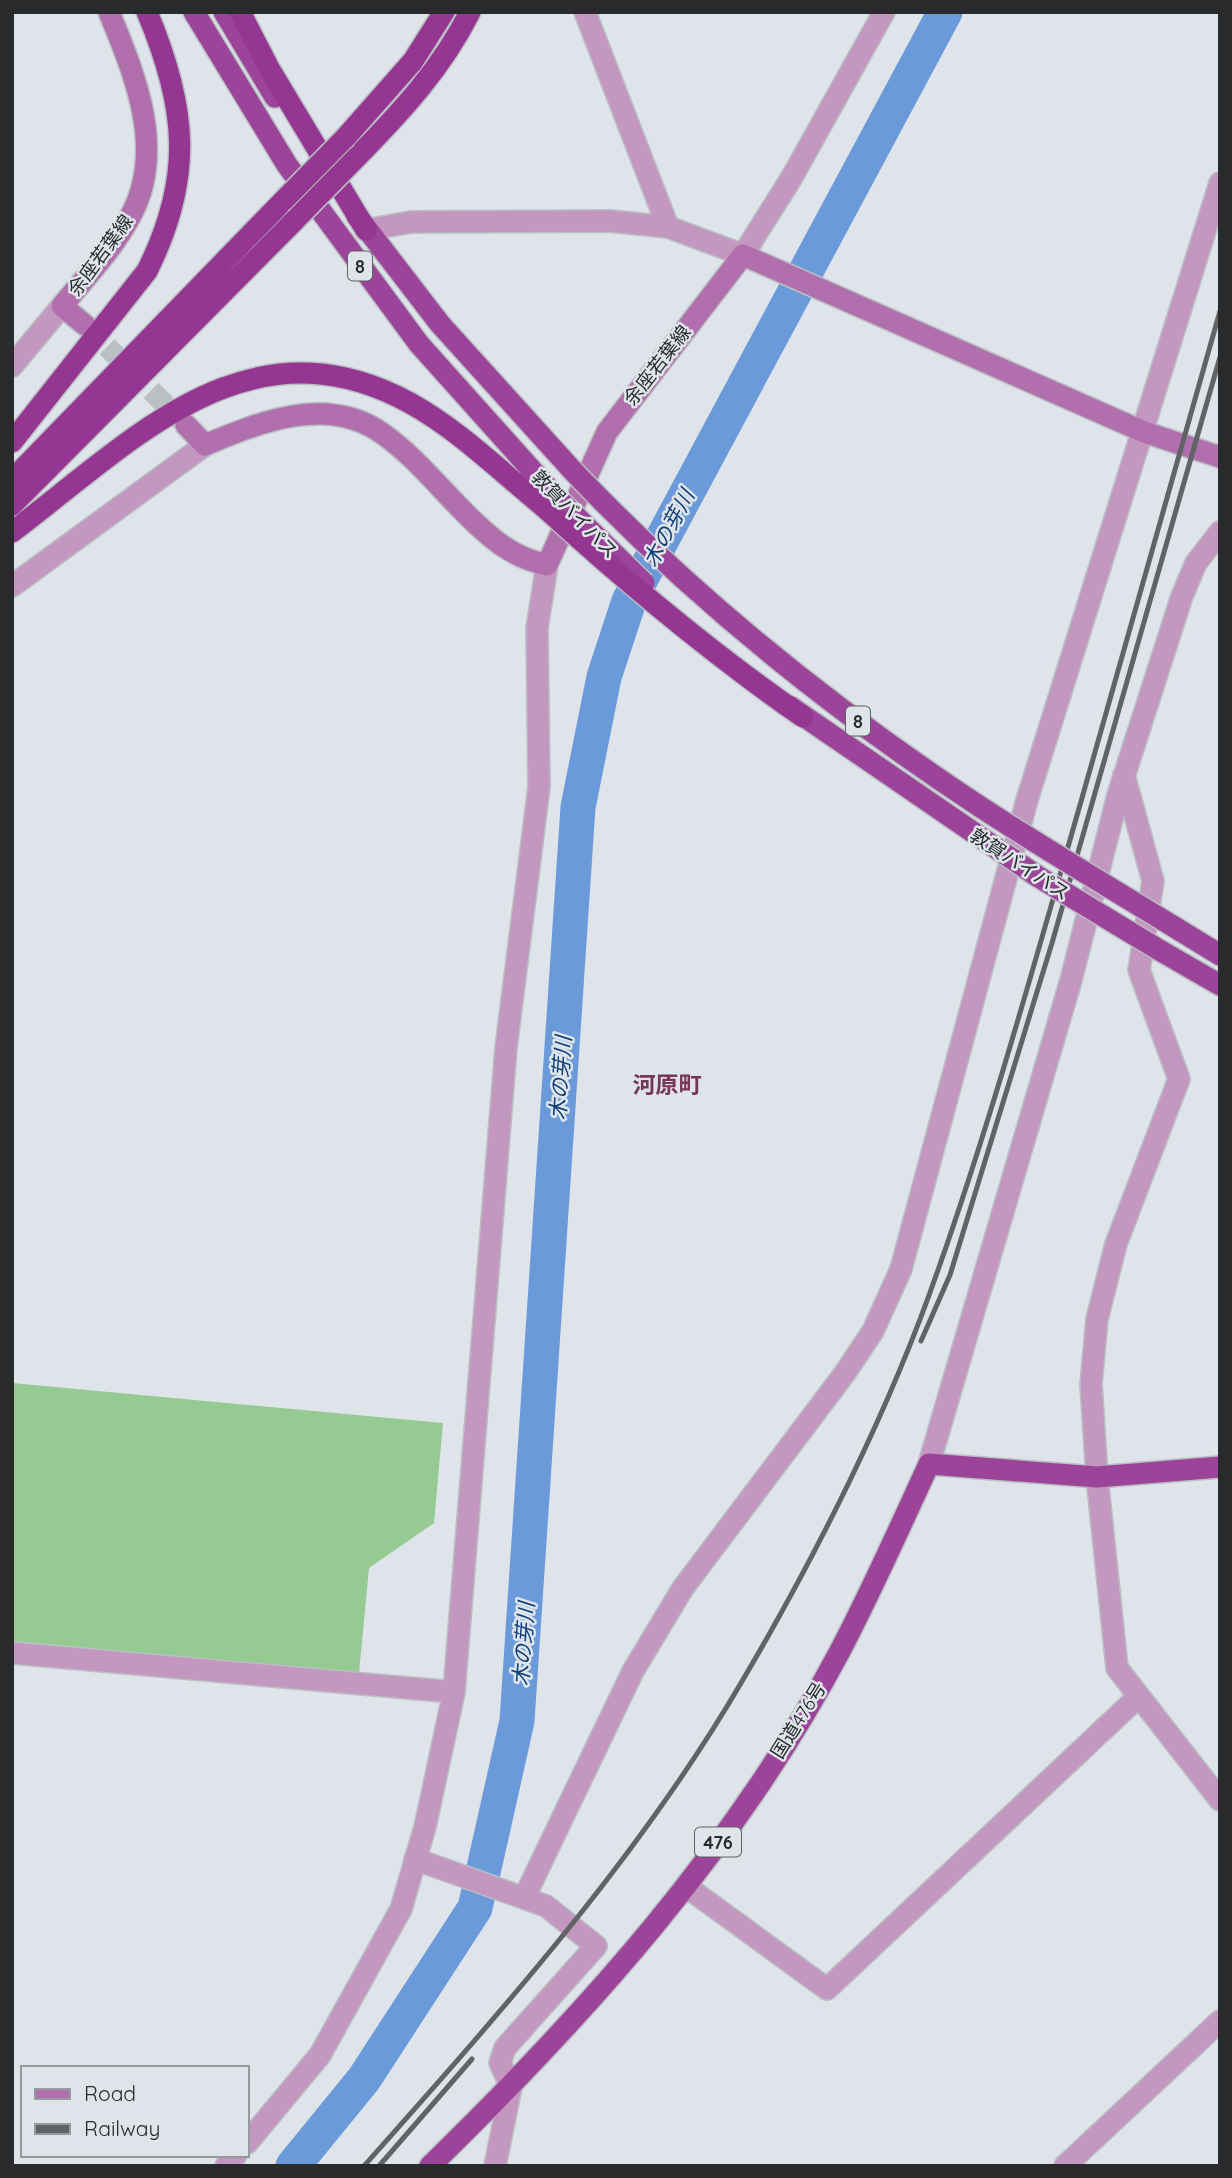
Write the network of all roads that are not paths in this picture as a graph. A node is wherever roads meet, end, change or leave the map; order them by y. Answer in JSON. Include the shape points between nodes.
{"nodes":[{"id":1,"x":109,"y":12,"type":"edge"},
{"id":2,"x":147,"y":12,"type":"edge"},
{"id":3,"x":194,"y":12,"type":"edge"},
{"id":4,"x":224,"y":12,"type":"edge"},
{"id":5,"x":240,"y":12,"type":"edge"},
{"id":6,"x":444,"y":12,"type":"edge"},
{"id":7,"x":470,"y":12,"type":"edge"},
{"id":8,"x":585,"y":12,"type":"edge"},
{"id":9,"x":884,"y":12,"type":"edge"},
{"id":10,"x":1220,"y":183,"type":"edge"},
{"id":11,"x":668,"y":227,"type":"junction"},
{"id":12,"x":366,"y":230,"type":"junction"},
{"id":13,"x":743,"y":255,"type":"junction"},
{"id":14,"x":62,"y":306,"type":"junction"},
{"id":15,"x":85,"y":325,"type":"tunnel mouth"},
{"id":16,"x":12,"y":366,"type":"edge"},
{"id":17,"x":186,"y":425,"type":"tunnel mouth"},
{"id":18,"x":1144,"y":432,"type":"junction"},
{"id":19,"x":12,"y":442,"type":"edge"},
{"id":20,"x":205,"y":445,"type":"junction"},
{"id":21,"x":1220,"y":457,"type":"edge"},
{"id":22,"x":12,"y":480,"type":"edge"},
{"id":23,"x":550,"y":502,"type":"junction"},
{"id":24,"x":12,"y":505,"type":"edge"},
{"id":25,"x":1220,"y":531,"type":"edge"},
{"id":26,"x":12,"y":533,"type":"edge"},
{"id":27,"x":547,"y":565,"type":"junction"},
{"id":28,"x":12,"y":586,"type":"edge"},
{"id":29,"x":1124,"y":775,"type":"junction"},
{"id":30,"x":1178,"y":924,"type":"junction"},
{"id":31,"x":1220,"y":940,"type":"edge"},
{"id":32,"x":1220,"y":955,"type":"edge"},
{"id":33,"x":1220,"y":985,"type":"edge"},
{"id":34,"x":929,"y":1464,"type":"junction"},
{"id":35,"x":1220,"y":1467,"type":"edge"},
{"id":36,"x":1097,"y":1477,"type":"junction"},
{"id":37,"x":12,"y":1653,"type":"edge"},
{"id":38,"x":454,"y":1692,"type":"junction"},
{"id":39,"x":1138,"y":1697,"type":"junction"},
{"id":40,"x":1220,"y":1800,"type":"edge"},
{"id":41,"x":415,"y":1859,"type":"junction"},
{"id":42,"x":687,"y":1887,"type":"junction"},
{"id":43,"x":519,"y":1894,"type":"junction"},
{"id":44,"x":1220,"y":2021,"type":"edge"},
{"id":45,"x":511,"y":2087,"type":"junction"},
{"id":46,"x":248,"y":2142,"type":"edge"},
{"id":47,"x":430,"y":2166,"type":"edge"},
{"id":48,"x":495,"y":2166,"type":"edge"},
{"id":49,"x":1065,"y":2166,"type":"edge"}],
"edges":[{"from":1,"to":14,"type":"main road","name":"余座若葉線","via":[[142,106],[146,163],[131,214],[113,244]]},
{"from":2,"to":19,"type":"highway","via":[[177,105],[180,150],[175,204],[147,271]]},
{"from":3,"to":23,"type":"highway","name":"敦賀バイパス","number":"8","via":[[287,164],[410,333]]},
{"from":4,"to":12,"type":"highway","name":"敦賀バイパス","number":"8","via":[[307,147]]},
{"from":5,"to":12,"type":"highway"},
{"from":6,"to":22,"type":"highway","bridge":true,"via":[[413,61],[346,137]]},
{"from":7,"to":24,"type":"highway","bridge":true,"via":[[425,84]]},
{"from":8,"to":11,"type":"street"},
{"from":9,"to":13,"type":"street"},
{"from":10,"to":18,"type":"street"},
{"from":11,"to":12,"type":"street","via":[[610,221],[424,222]]},
{"from":11,"to":13,"type":"street"},
{"from":12,"to":30,"type":"highway","name":"敦賀バイパス","number":"8","bridge":true,"via":[[440,324],[573,471],[688,585],[824,697],[972,802]]},
{"from":13,"to":18,"type":"main road"},
{"from":13,"to":27,"type":"main road","name":"余座若葉線","via":[[607,432]]},
{"from":14,"to":15,"type":"main road","name":"余座若葉線"},
{"from":14,"to":16,"type":"street"},
{"from":17,"to":20,"type":"main road"},
{"from":18,"to":21,"type":"main road"},
{"from":18,"to":43,"type":"street","via":[[1027,800],[901,1269],[873,1331],[683,1588]]},
{"from":20,"to":27,"type":"main road","via":[[260,423],[303,414],[336,415],[368,425],[383,433],[500,546]]},
{"from":20,"to":28,"type":"street"},
{"from":23,"to":26,"type":"highway","via":[[412,405],[358,379],[297,371],[230,384],[197,398]]},
{"from":23,"to":33,"type":"highway","name":"敦賀バイパス","number":"8","bridge":true,"via":[[661,612],[727,664],[1025,869]]},
{"from":25,"to":29,"type":"street","via":[[1196,563],[1182,596]]},
{"from":27,"to":38,"type":"street","via":[[537,628],[539,787],[506,1048]]},
{"from":29,"to":34,"type":"street","via":[[1071,980]]},
{"from":29,"to":36,"type":"street","via":[[1153,881],[1139,970],[1179,1079],[1116,1244],[1097,1319],[1091,1384]]},
{"from":30,"to":31,"type":"highway"},
{"from":30,"to":32,"type":"highway"},
{"from":34,"to":36,"type":"highway"},
{"from":34,"to":42,"type":"highway","name":"国道476号","number":"476","via":[[839,1652]]},
{"from":35,"to":36,"type":"highway"},
{"from":36,"to":39,"type":"street","via":[[1117,1668]]},
{"from":37,"to":38,"type":"street"},
{"from":38,"to":41,"type":"street"},
{"from":39,"to":40,"type":"street"},
{"from":39,"to":42,"type":"street","via":[[827,1989]]},
{"from":41,"to":43,"type":"street"},
{"from":41,"to":46,"type":"street","via":[[401,1909],[320,2055]]},
{"from":42,"to":45,"type":"highway","name":"国道476号","number":"476","via":[[570,2026]]},
{"from":43,"to":45,"type":"street","via":[[546,1906],[596,1946],[505,2048],[500,2063]]},
{"from":44,"to":49,"type":"street"},
{"from":45,"to":47,"type":"highway","name":"国道476号","number":"476"},
{"from":45,"to":48,"type":"street"}]}
